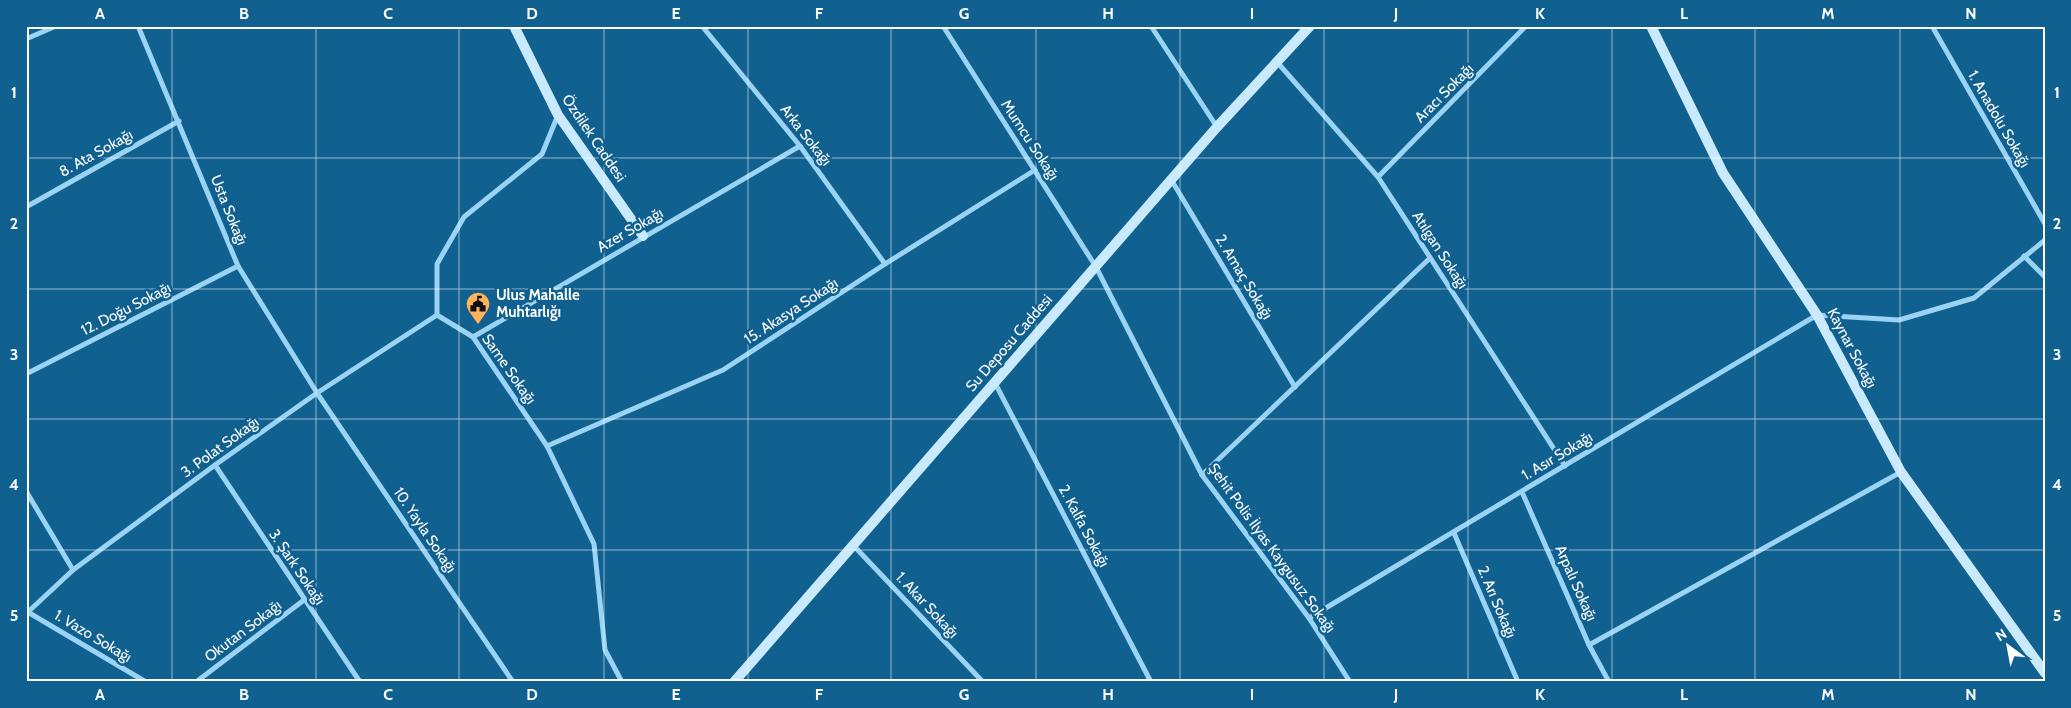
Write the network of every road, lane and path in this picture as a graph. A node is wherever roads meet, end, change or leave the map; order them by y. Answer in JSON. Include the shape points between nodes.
{"nodes":[{"id":1,"x":56,"y":26,"type":"edge"},
{"id":2,"x":138,"y":26,"type":"edge"},
{"id":3,"x":514,"y":26,"type":"edge"},
{"id":4,"x":702,"y":26,"type":"edge"},
{"id":5,"x":943,"y":26,"type":"edge"},
{"id":6,"x":1151,"y":26,"type":"edge"},
{"id":7,"x":1310,"y":26,"type":"edge"},
{"id":8,"x":1526,"y":26,"type":"edge"},
{"id":9,"x":1651,"y":26,"type":"edge"},
{"id":10,"x":1932,"y":26,"type":"edge"},
{"id":11,"x":26,"y":39,"type":"edge"},
{"id":12,"x":1276,"y":62,"type":"junction"},
{"id":13,"x":558,"y":115,"type":"junction"},
{"id":14,"x":179,"y":122,"type":"junction"},
{"id":15,"x":1217,"y":126,"type":"junction"},
{"id":16,"x":800,"y":146,"type":"junction"},
{"id":17,"x":1035,"y":170,"type":"junction"},
{"id":18,"x":1378,"y":176,"type":"junction"},
{"id":19,"x":1172,"y":181,"type":"junction"},
{"id":20,"x":26,"y":207,"type":"edge"},
{"id":21,"x":2045,"y":224,"type":"edge"},
{"id":22,"x":643,"y":236,"type":"junction"},
{"id":23,"x":2045,"y":240,"type":"edge"},
{"id":24,"x":2024,"y":256,"type":"junction"},
{"id":25,"x":1430,"y":258,"type":"junction"},
{"id":26,"x":885,"y":264,"type":"junction"},
{"id":27,"x":238,"y":266,"type":"junction"},
{"id":28,"x":1096,"y":267,"type":"junction"},
{"id":29,"x":2045,"y":277,"type":"edge"},
{"id":30,"x":436,"y":314,"type":"junction"},
{"id":31,"x":1817,"y":315,"type":"junction"},
{"id":32,"x":473,"y":337,"type":"junction"},
{"id":33,"x":26,"y":374,"type":"edge"},
{"id":34,"x":994,"y":382,"type":"junction"},
{"id":35,"x":1294,"y":387,"type":"junction"},
{"id":36,"x":317,"y":393,"type":"junction"},
{"id":37,"x":547,"y":446,"type":"junction"},
{"id":38,"x":215,"y":465,"type":"junction"},
{"id":39,"x":1564,"y":466,"type":"junction"},
{"id":40,"x":1901,"y":472,"type":"junction"},
{"id":41,"x":1202,"y":475,"type":"junction"},
{"id":42,"x":26,"y":490,"type":"edge"},
{"id":43,"x":1522,"y":492,"type":"junction"},
{"id":44,"x":1454,"y":533,"type":"junction"},
{"id":45,"x":853,"y":545,"type":"junction"},
{"id":46,"x":73,"y":570,"type":"junction"},
{"id":47,"x":304,"y":600,"type":"junction"},
{"id":48,"x":27,"y":611,"type":"edge"},
{"id":49,"x":1309,"y":618,"type":"junction"},
{"id":50,"x":1589,"y":645,"type":"junction"},
{"id":51,"x":2044,"y":671,"type":"edge"},
{"id":52,"x":146,"y":682,"type":"edge"},
{"id":53,"x":196,"y":682,"type":"edge"},
{"id":54,"x":360,"y":682,"type":"edge"},
{"id":55,"x":513,"y":682,"type":"edge"},
{"id":56,"x":622,"y":682,"type":"edge"},
{"id":57,"x":734,"y":682,"type":"edge"},
{"id":58,"x":983,"y":682,"type":"edge"},
{"id":59,"x":1151,"y":682,"type":"edge"},
{"id":60,"x":1350,"y":682,"type":"edge"},
{"id":61,"x":1518,"y":682,"type":"edge"},
{"id":62,"x":1609,"y":682,"type":"edge"}],
"edges":[{"from":1,"to":11,"type":"street"},
{"from":2,"to":14,"type":"street","name":"Usta Sokağı"},
{"from":3,"to":13,"type":"main road","name":"Özdilek Caddesi"},
{"from":4,"to":16,"type":"street","name":"Arka Sokağı"},
{"from":5,"to":17,"type":"street","name":"Mumcu Sokağı"},
{"from":6,"to":15,"type":"street"},
{"from":7,"to":12,"type":"main road","name":"Su Deposu Caddesi"},
{"from":8,"to":18,"type":"street","name":"Aracı Sokağı"},
{"from":9,"to":31,"type":"main road","name":"Kaynar Sokağı","via":[[1723,172]]},
{"from":10,"to":21,"type":"street","name":"1. Anadolu Sokağı"},
{"from":12,"to":15,"type":"main road","name":"Su Deposu Caddesi"},
{"from":12,"to":18,"type":"street","name":"Atılgan Sokağı"},
{"from":13,"to":22,"type":"main road","name":"Özdilek Caddesi"},
{"from":13,"to":30,"type":"street","via":[[542,154],[464,217],[437,264]]},
{"from":14,"to":20,"type":"street","name":"8. Ata Sokağı"},
{"from":14,"to":27,"type":"street","name":"Usta Sokağı"},
{"from":15,"to":19,"type":"main road","name":"Su Deposu Caddesi"},
{"from":16,"to":22,"type":"street","name":"Azer Sokağı"},
{"from":16,"to":26,"type":"street","name":"Arka Sokağı"},
{"from":17,"to":26,"type":"street","name":"15. Akasya Sokağı"},
{"from":17,"to":28,"type":"street","name":"Mumcu Sokağı"},
{"from":18,"to":25,"type":"street","name":"Atılgan Sokağı"},
{"from":19,"to":28,"type":"main road","name":"Su Deposu Caddesi"},
{"from":19,"to":35,"type":"street","name":"2. Amaç Sokağı"},
{"from":22,"to":32,"type":"street","name":"Azer Sokağı"},
{"from":23,"to":24,"type":"street"},
{"from":24,"to":29,"type":"street"},
{"from":24,"to":31,"type":"street","via":[[1974,298],[1899,320]]},
{"from":25,"to":35,"type":"street"},
{"from":25,"to":39,"type":"street","name":"Atılgan Sokağı"},
{"from":26,"to":37,"type":"street","name":"15. Akasya Sokağı","via":[[722,370]]},
{"from":27,"to":33,"type":"street","name":"12. Doğu Sokağı"},
{"from":27,"to":36,"type":"street","name":"Usta Sokağı"},
{"from":28,"to":34,"type":"main road","name":"Su Deposu Caddesi"},
{"from":28,"to":41,"type":"street","name":"Şehit Polis İlyas Kaygusuz Sokağı"},
{"from":30,"to":32,"type":"street","name":"Same Sokağı"},
{"from":30,"to":36,"type":"street","name":"3. Polat Sokağı"},
{"from":31,"to":39,"type":"street","name":"1. Asır Sokağı"},
{"from":31,"to":40,"type":"main road","name":"Kaynar Sokağı"},
{"from":32,"to":37,"type":"street","name":"Same Sokağı"},
{"from":34,"to":45,"type":"main road","name":"Su Deposu Caddesi"},
{"from":34,"to":59,"type":"street","name":"2. Kalfa Sokağı"},
{"from":35,"to":41,"type":"street"},
{"from":36,"to":38,"type":"street","name":"3. Polat Sokağı"},
{"from":36,"to":55,"type":"street","name":"10. Yayla Sokağı"},
{"from":37,"to":56,"type":"street","name":"Same Sokağı","via":[[594,544],[605,650]]},
{"from":38,"to":46,"type":"street","name":"3. Polat Sokağı"},
{"from":38,"to":47,"type":"street","name":"3. Şark Sokağı"},
{"from":39,"to":43,"type":"street","name":"1. Asır Sokağı"},
{"from":40,"to":50,"type":"street"},
{"from":40,"to":51,"type":"main road","name":"Kaynar Sokağı"},
{"from":41,"to":49,"type":"street","name":"Şehit Polis İlyas Kaygusuz Sokağı"},
{"from":42,"to":46,"type":"street"},
{"from":43,"to":44,"type":"street","name":"1. Asır Sokağı"},
{"from":43,"to":50,"type":"street","name":"Arpalı Sokağı"},
{"from":44,"to":49,"type":"street","name":"1. Asır Sokağı"},
{"from":44,"to":61,"type":"street","name":"2. Arı Sokağı"},
{"from":45,"to":57,"type":"main road","name":"Su Deposu Caddesi"},
{"from":45,"to":58,"type":"street","name":"1. Akar Sokağı"},
{"from":46,"to":48,"type":"street","name":"3. Polat Sokağı"},
{"from":47,"to":53,"type":"street","name":"Okutan Sokağı"},
{"from":47,"to":54,"type":"street","name":"3. Şark Sokağı"},
{"from":48,"to":52,"type":"street","name":"1. Vazo Sokağı"},
{"from":49,"to":60,"type":"street","name":"Şehit Polis İlyas Kaygusuz Sokağı"},
{"from":50,"to":62,"type":"street","name":"Arpalı Sokağı"}]}
